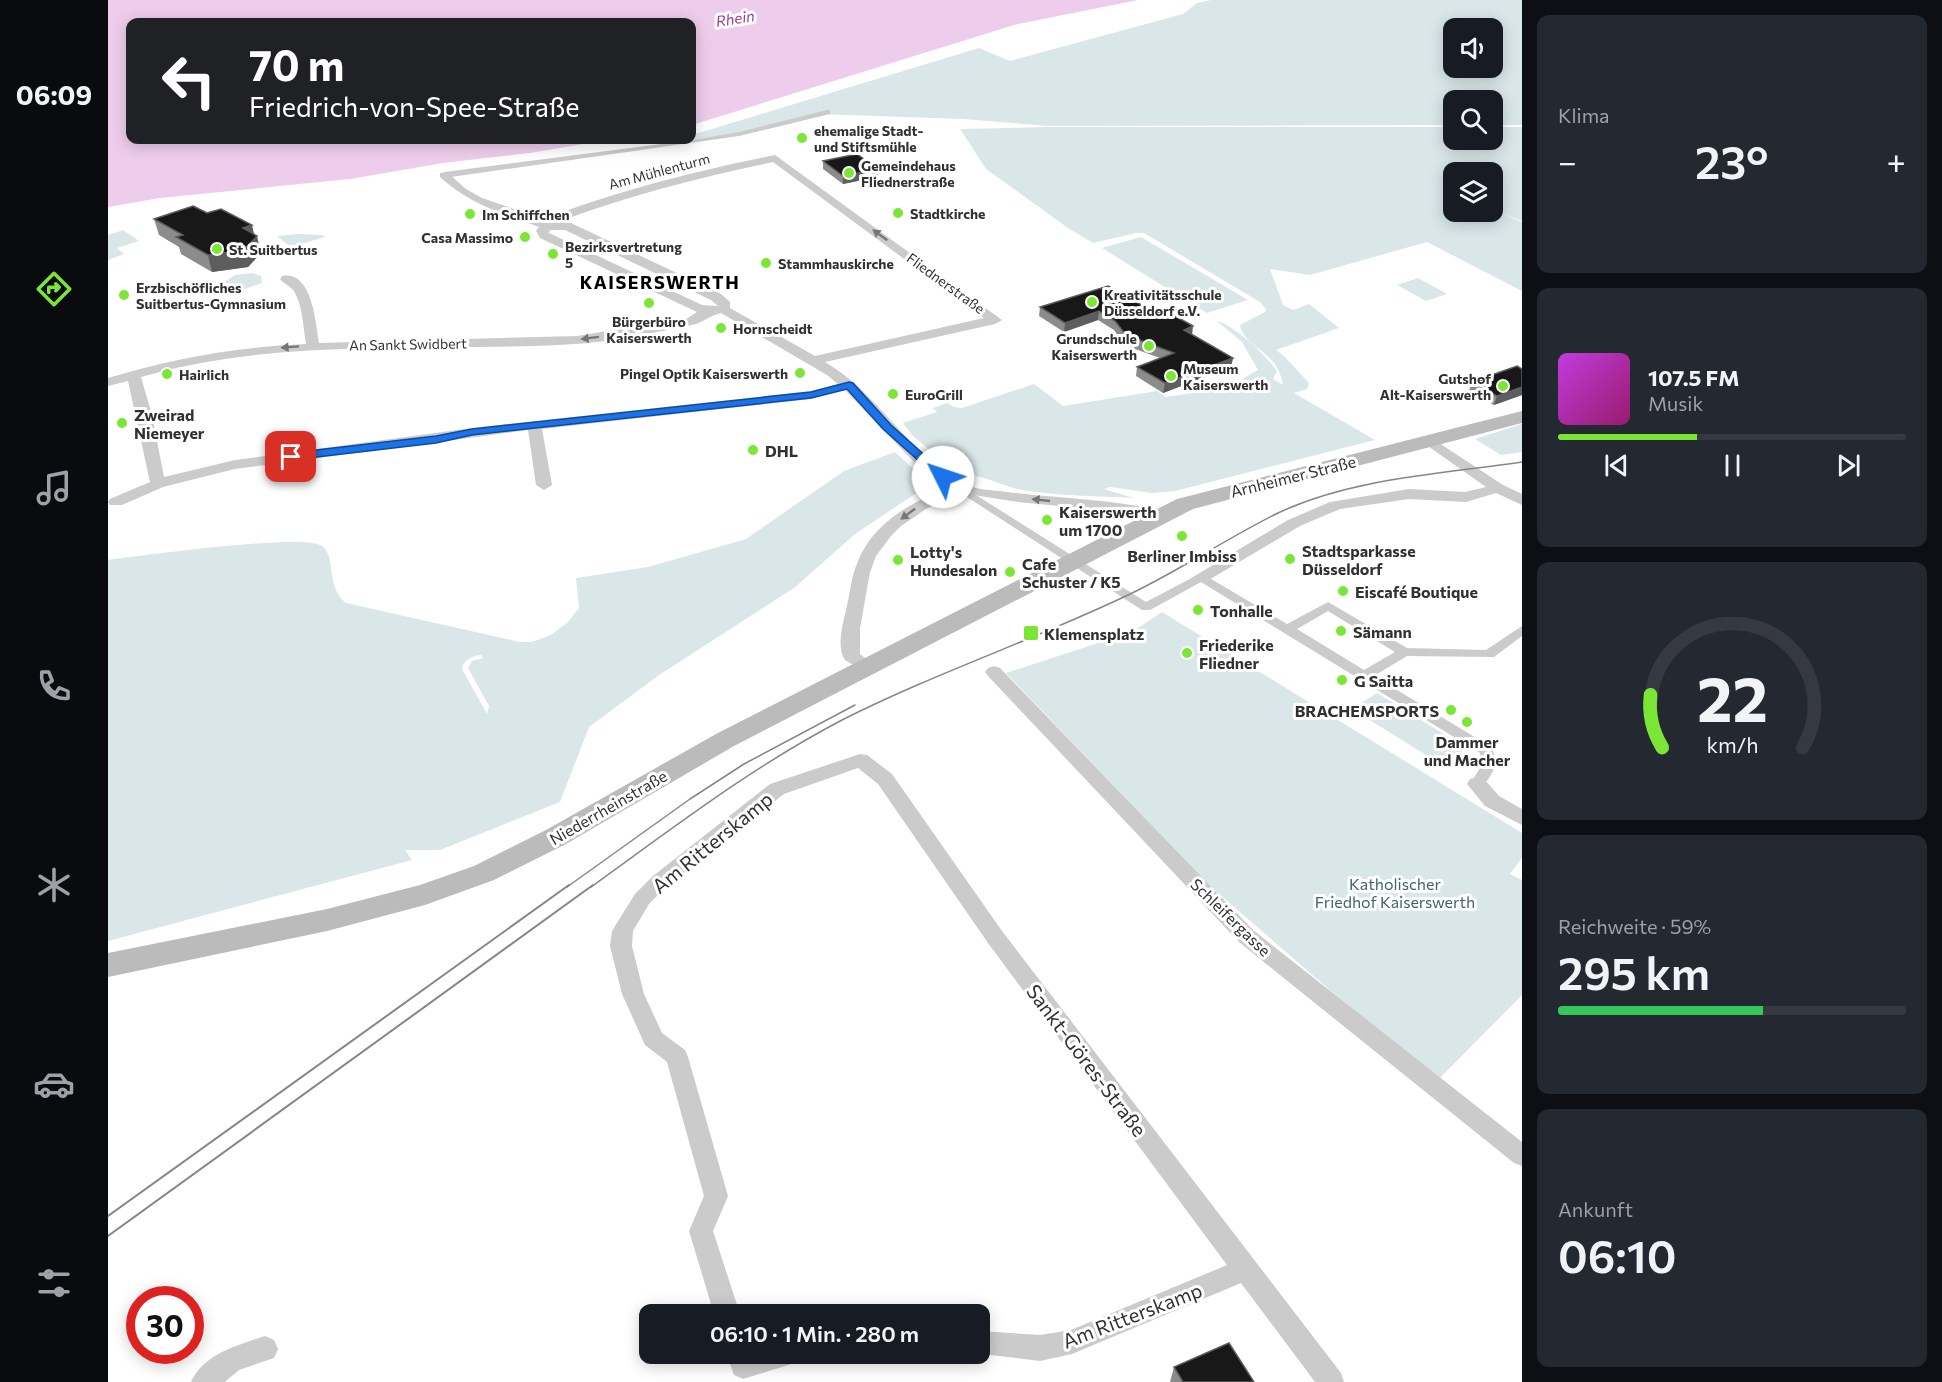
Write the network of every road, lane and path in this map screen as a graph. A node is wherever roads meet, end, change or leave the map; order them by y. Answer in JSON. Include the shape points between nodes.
{"nodes":[{"id":1,"x":827,"y":112,"type":"dead end"},
{"id":2,"x":696,"y":140,"type":"edge"},
{"id":3,"x":667,"y":144,"type":"edge"},
{"id":4,"x":775,"y":158,"type":"joint"},
{"id":5,"x":444,"y":175,"type":"joint"},
{"id":6,"x":552,"y":225,"type":"junction"},
{"id":7,"x":286,"y":279,"type":"dead end"},
{"id":8,"x":723,"y":309,"type":"junction"},
{"id":9,"x":707,"y":311,"type":"junction"},
{"id":10,"x":313,"y":346,"type":"junction"},
{"id":11,"x":813,"y":361,"type":"junction"},
{"id":12,"x":133,"y":375,"type":"junction"},
{"id":13,"x":108,"y":382,"type":"edge"},
{"id":14,"x":849,"y":385,"type":"junction"},
{"id":15,"x":1522,"y":417,"type":"edge"},
{"id":16,"x":534,"y":425,"type":"junction"},
{"id":17,"x":1430,"y":441,"type":"junction"},
{"id":18,"x":158,"y":484,"type":"junction"},
{"id":19,"x":544,"y":485,"type":"dead end"},
{"id":20,"x":960,"y":488,"type":"junction"},
{"id":21,"x":1498,"y":488,"type":"junction"},
{"id":22,"x":1522,"y":500,"type":"edge"},
{"id":23,"x":116,"y":502,"type":"dead end"},
{"id":24,"x":1161,"y":515,"type":"junction"},
{"id":25,"x":1074,"y":560,"type":"junction"},
{"id":26,"x":1201,"y":577,"type":"junction"},
{"id":27,"x":1288,"y":629,"type":"junction"},
{"id":28,"x":1522,"y":630,"type":"edge"},
{"id":29,"x":1404,"y":652,"type":"junction"},
{"id":30,"x":859,"y":661,"type":"junction"},
{"id":31,"x":994,"y":672,"type":"dead end"},
{"id":32,"x":1366,"y":675,"type":"junction"},
{"id":33,"x":835,"y":768,"type":"joint"},
{"id":34,"x":1477,"y":784,"type":"joint"},
{"id":35,"x":1522,"y":818,"type":"edge"},
{"id":36,"x":108,"y":965,"type":"edge"},
{"id":37,"x":1522,"y":1156,"type":"edge"},
{"id":38,"x":1246,"y":1269,"type":"junction"},
{"id":39,"x":724,"y":1304,"type":"edge"},
{"id":40,"x":990,"y":1344,"type":"edge"},
{"id":41,"x":265,"y":1349,"type":"dead end"},
{"id":42,"x":204,"y":1382,"type":"edge"},
{"id":43,"x":1331,"y":1382,"type":"edge"}],
"edges":[{"from":1,"to":2,"type":"street","via":[[739,134]]},
{"from":3,"to":5,"type":"street"},
{"from":4,"to":6,"type":"street","name":"Am Mühlenturm","via":[[610,199],[561,216]]},
{"from":11,"to":4,"type":"street","name":"Fliednerstraße","one_way":true,"via":[[995,320]]},
{"from":5,"to":6,"type":"street","via":[[478,200]]},
{"from":6,"to":8,"type":"street","via":[[567,226],[716,297],[725,305]]},
{"from":6,"to":9,"type":"street","via":[[542,231],[544,235]]},
{"from":7,"to":10,"type":"street","via":[[298,286],[304,299]]},
{"from":8,"to":9,"type":"street","name":"An Sankt Swidbert"},
{"from":8,"to":11,"type":"street"},
{"from":9,"to":10,"type":"street","name":"An Sankt Swidbert","one_way":true,"via":[[692,321],[577,340]]},
{"from":10,"to":12,"type":"street","name":"An Sankt Swidbert","one_way":true,"via":[[208,356]]},
{"from":11,"to":14,"type":"street"},
{"from":12,"to":13,"type":"street","name":"An Sankt Swidbert"},
{"from":12,"to":18,"type":"street"},
{"from":14,"to":16,"type":"street","via":[[811,395]]},
{"from":14,"to":20,"type":"street","via":[[887,427]]},
{"from":15,"to":17,"type":"main road","name":"Arnheimer Straße"},
{"from":16,"to":18,"type":"street","via":[[268,460]]},
{"from":16,"to":19,"type":"street"},
{"from":17,"to":21,"type":"street"},
{"from":17,"to":24,"type":"main road","name":"Arnheimer Straße","via":[[1185,504]]},
{"from":18,"to":23,"type":"street"},
{"from":24,"to":20,"type":"street","one_way":true,"via":[[1129,506],[1051,501]]},
{"from":20,"to":25,"type":"street"},
{"from":20,"to":30,"type":"street","one_way":true,"via":[[906,514],[869,554],[849,639]]},
{"from":21,"to":22,"type":"street"},
{"from":21,"to":26,"type":"street","via":[[1466,497],[1409,494],[1336,505],[1294,523]]},
{"from":24,"to":25,"type":"main road","name":"Arnheimer Straße"},
{"from":25,"to":26,"type":"street","via":[[1146,607]]},
{"from":25,"to":30,"type":"main road","name":"Niederrheinstraße"},
{"from":26,"to":27,"type":"street"},
{"from":27,"to":29,"type":"street","via":[[1328,606]]},
{"from":27,"to":32,"type":"street"},
{"from":28,"to":29,"type":"street","via":[[1489,654]]},
{"from":29,"to":32,"type":"street"},
{"from":30,"to":36,"type":"main road","name":"Niederrheinstraße","via":[[556,837],[484,873],[425,894],[327,920]]},
{"from":31,"to":37,"type":"street","name":"Schleifergasse","via":[[1246,936]]},
{"from":32,"to":34,"type":"street","via":[[1486,750],[1490,757],[1488,770]]},
{"from":33,"to":38,"type":"street","name":"Sankt-Göres-Straße","via":[[860,760],[885,779],[995,938]]},
{"from":33,"to":39,"type":"street","name":"Am Ritterskamp","via":[[777,789],[760,801],[660,881],[642,899],[623,931],[621,946],[633,994],[653,1038],[677,1057],[716,1196],[700,1231]]},
{"from":34,"to":35,"type":"street","via":[[1492,801]]},
{"from":38,"to":40,"type":"street","name":"Am Ritterskamp","via":[[1072,1342],[1040,1348]]},
{"from":38,"to":43,"type":"street","name":"Sankt-Göres-Straße"},
{"from":41,"to":42,"type":"street","via":[[231,1360]]}]}
